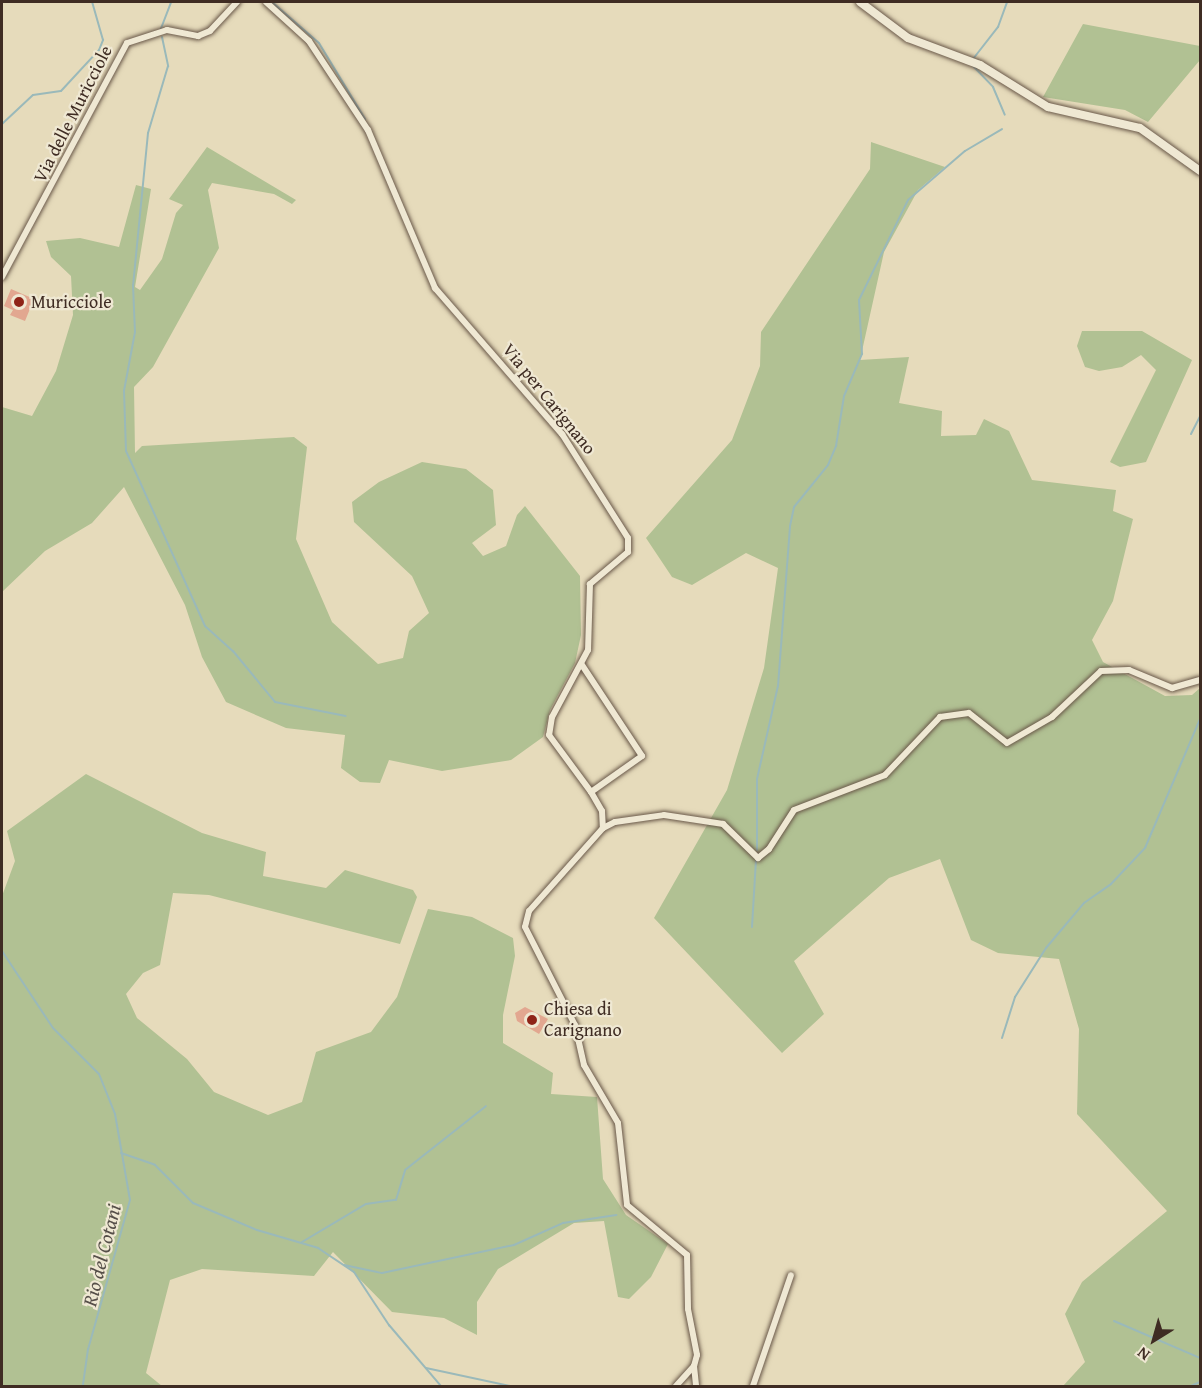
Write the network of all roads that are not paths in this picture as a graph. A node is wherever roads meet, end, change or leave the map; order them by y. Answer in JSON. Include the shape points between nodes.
{"nodes":[{"id":1,"x":237,"y":2,"type":"edge"},
{"id":2,"x":266,"y":2,"type":"edge"},
{"id":3,"x":860,"y":2,"type":"edge"},
{"id":4,"x":1200,"y":171,"type":"edge"},
{"id":5,"x":2,"y":277,"type":"edge"},
{"id":6,"x":582,"y":665,"type":"junction"},
{"id":7,"x":1200,"y":680,"type":"edge"},
{"id":8,"x":591,"y":792,"type":"junction"},
{"id":9,"x":603,"y":828,"type":"junction"},
{"id":10,"x":791,"y":1275,"type":"dead end"},
{"id":11,"x":694,"y":1366,"type":"junction"},
{"id":12,"x":676,"y":1386,"type":"edge"},
{"id":13,"x":696,"y":1386,"type":"edge"},
{"id":14,"x":753,"y":1386,"type":"edge"}],
"edges":[{"from":1,"to":5,"type":"street","name":"Via delle Muricciole","via":[[210,31],[198,36],[167,30],[127,43]]},
{"from":2,"to":6,"type":"street","name":"Via per Carignano","via":[[309,41],[369,130],[435,288],[562,434],[628,538],[628,552],[590,584],[589,635]]},
{"from":3,"to":4,"type":"street","via":[[908,38],[980,65],[1048,107],[1140,128]]},
{"from":6,"to":8,"type":"street","name":"Via per Carignano","via":[[552,717],[549,735]]},
{"from":6,"to":8,"type":"street","via":[[642,756]]},
{"from":7,"to":9,"type":"street","via":[[1172,688],[1129,670],[1101,671],[1052,717],[1007,743],[969,712],[940,717],[885,775],[794,810],[769,849],[758,858],[723,824],[664,815],[615,822]]},
{"from":8,"to":9,"type":"street","name":"Via per Carignano","via":[[602,811]]},
{"from":9,"to":11,"type":"street","via":[[529,911],[525,927],[575,1025],[585,1065],[618,1123],[627,1205],[687,1255]]},
{"from":10,"to":14,"type":"street"},
{"from":11,"to":12,"type":"street"},
{"from":11,"to":13,"type":"street"}]}
